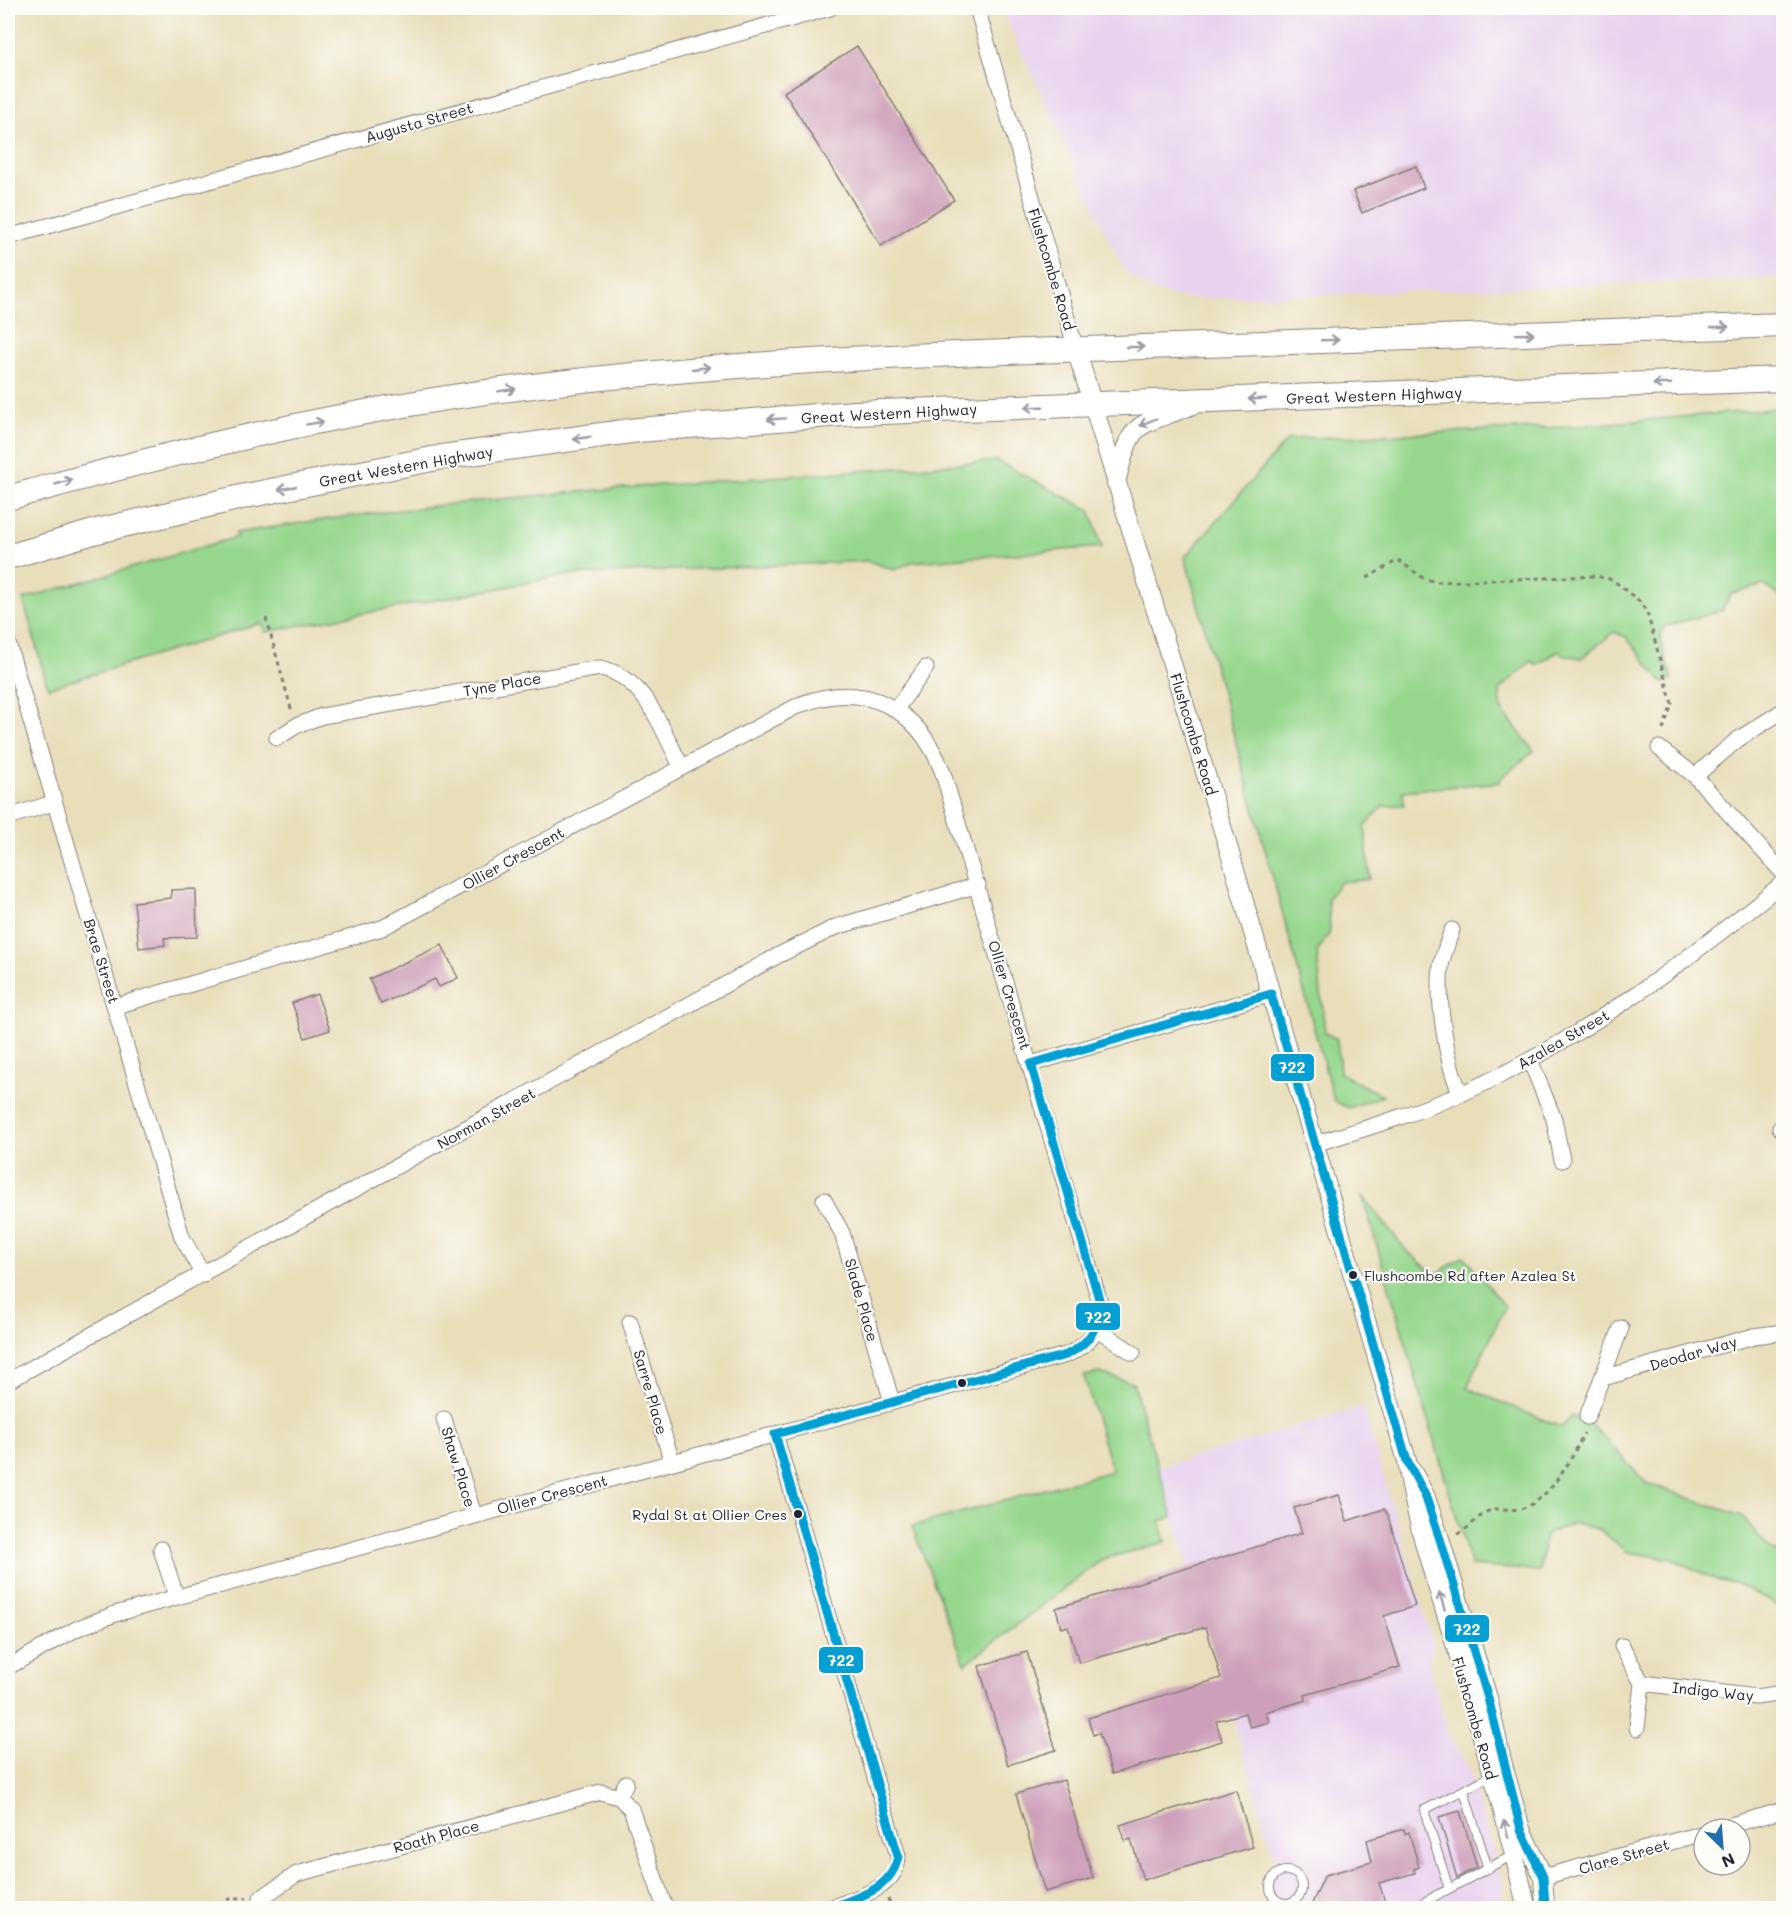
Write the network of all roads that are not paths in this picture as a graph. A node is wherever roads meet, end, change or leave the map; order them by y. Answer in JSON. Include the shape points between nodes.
{"nodes":[{"id":1,"x":830,"y":8,"type":"edge"},
{"id":2,"x":977,"y":8,"type":"edge"},
{"id":3,"x":8,"y":237,"type":"edge"},
{"id":4,"x":1784,"y":325,"type":"edge"},
{"id":5,"x":1076,"y":349,"type":"junction"},
{"id":6,"x":1784,"y":379,"type":"edge"},
{"id":7,"x":1203,"y":401,"type":"junction"},
{"id":8,"x":1092,"y":405,"type":"junction"},
{"id":9,"x":1116,"y":484,"type":"junction"},
{"id":10,"x":8,"y":498,"type":"edge"},
{"id":11,"x":8,"y":557,"type":"edge"},
{"id":12,"x":8,"y":643,"type":"edge"},
{"id":13,"x":926,"y":668,"type":"dead end"},
{"id":14,"x":896,"y":710,"type":"junction"},
{"id":15,"x":1784,"y":710,"type":"edge"},
{"id":16,"x":277,"y":738,"type":"dead end"},
{"id":17,"x":1659,"y":748,"type":"road end"},
{"id":18,"x":681,"y":766,"type":"junction"},
{"id":19,"x":1695,"y":776,"type":"junction"},
{"id":20,"x":53,"y":803,"type":"junction"},
{"id":21,"x":8,"y":817,"type":"edge"},
{"id":22,"x":1784,"y":874,"type":"edge"},
{"id":23,"x":1784,"y":882,"type":"edge"},
{"id":24,"x":978,"y":885,"type":"junction"},
{"id":25,"x":1452,"y":930,"type":"dead end"},
{"id":26,"x":1271,"y":994,"type":"junction"},
{"id":27,"x":116,"y":1006,"type":"junction"},
{"id":28,"x":1530,"y":1060,"type":"junction"},
{"id":29,"x":1031,"y":1064,"type":"junction"},
{"id":30,"x":1461,"y":1094,"type":"junction"},
{"id":31,"x":1314,"y":1144,"type":"junction"},
{"id":32,"x":1562,"y":1160,"type":"dead end"},
{"id":33,"x":824,"y":1200,"type":"dead end"},
{"id":34,"x":203,"y":1275,"type":"junction"},
{"id":35,"x":630,"y":1322,"type":"dead end"},
{"id":36,"x":1621,"y":1328,"type":"dead end"},
{"id":37,"x":1097,"y":1329,"type":"junction"},
{"id":38,"x":1784,"y":1332,"type":"edge"},
{"id":39,"x":1132,"y":1353,"type":"dead end"},
{"id":40,"x":1604,"y":1378,"type":"junction"},
{"id":41,"x":8,"y":1382,"type":"edge"},
{"id":42,"x":892,"y":1402,"type":"junction"},
{"id":43,"x":1587,"y":1417,"type":"road end"},
{"id":44,"x":444,"y":1419,"type":"dead end"},
{"id":45,"x":775,"y":1434,"type":"junction"},
{"id":46,"x":1407,"y":1461,"type":"junction"},
{"id":47,"x":672,"y":1462,"type":"junction"},
{"id":48,"x":474,"y":1515,"type":"junction"},
{"id":49,"x":160,"y":1549,"type":"dead end"},
{"id":50,"x":176,"y":1596,"type":"junction"},
{"id":51,"x":1622,"y":1646,"type":"dead end"},
{"id":52,"x":8,"y":1667,"type":"edge"},
{"id":53,"x":1642,"y":1683,"type":"junction"},
{"id":54,"x":1784,"y":1693,"type":"edge"},
{"id":55,"x":1637,"y":1728,"type":"dead end"},
{"id":56,"x":1491,"y":1776,"type":"junction"},
{"id":57,"x":626,"y":1782,"type":"dead end"},
{"id":58,"x":1464,"y":1791,"type":"junction"},
{"id":59,"x":618,"y":1797,"type":"junction"},
{"id":60,"x":1784,"y":1810,"type":"edge"},
{"id":61,"x":1752,"y":1819,"type":"edge"},
{"id":62,"x":1692,"y":1836,"type":"edge"},
{"id":63,"x":1513,"y":1855,"type":"junction"},
{"id":64,"x":1488,"y":1869,"type":"junction"},
{"id":65,"x":1544,"y":1877,"type":"junction"},
{"id":66,"x":1449,"y":1889,"type":"junction"},
{"id":67,"x":261,"y":1898,"type":"road end"},
{"id":68,"x":1289,"y":1906,"type":"edge"},
{"id":69,"x":1548,"y":1906,"type":"edge"},
{"id":70,"x":1525,"y":1907,"type":"edge"},
{"id":71,"x":665,"y":1908,"type":"edge"},
{"id":72,"x":830,"y":1908,"type":"edge"},
{"id":73,"x":1413,"y":1908,"type":"edge"}],
"edges":[{"from":1,"to":3,"type":"street","name":"Augusta Street"},
{"from":2,"to":5,"type":"street","name":"Flushcombe Road"},
{"from":5,"to":4,"type":"highway","one_way":true},
{"from":5,"to":8,"type":"street","name":"Flushcombe Road"},
{"from":10,"to":5,"type":"highway","one_way":true,"via":[[135,462],[310,423],[515,388],[725,366]]},
{"from":6,"to":7,"type":"highway","name":"Great Western Highway","one_way":true},
{"from":7,"to":8,"type":"highway","name":"Great Western Highway"},
{"from":7,"to":9,"type":"street","one_way":true,"via":[[1135,429],[1125,446]]},
{"from":8,"to":9,"type":"street","name":"Flushcombe Road"},
{"from":8,"to":11,"type":"highway","name":"Great Western Highway","one_way":true,"via":[[855,413],[604,434],[442,457],[246,496],[97,531]]},
{"from":9,"to":26,"type":"street","name":"Flushcombe Road"},
{"from":12,"to":20,"type":"street","name":"Brae Street"},
{"from":13,"to":14,"type":"street"},
{"from":14,"to":18,"type":"street","name":"Ollier Crescent","via":[[872,698],[841,696],[812,700]]},
{"from":14,"to":24,"type":"street","name":"Ollier Crescent","via":[[918,729],[939,761]]},
{"from":15,"to":19,"type":"street","via":[[1737,740]]},
{"from":16,"to":18,"type":"street","name":"Tyne Place","via":[[322,716],[600,668],[620,674],[638,689]]},
{"from":17,"to":19,"type":"street"},
{"from":18,"to":27,"type":"street","name":"Ollier Crescent","via":[[382,928]]},
{"from":19,"to":22,"type":"street"},
{"from":20,"to":21,"type":"street"},
{"from":20,"to":27,"type":"street","name":"Brae Street"},
{"from":23,"to":28,"type":"street","name":"Azalea Street","via":[[1633,998]]},
{"from":24,"to":29,"type":"street","name":"Ollier Crescent"},
{"from":24,"to":34,"type":"street","name":"Norman Street","via":[[836,927]]},
{"from":25,"to":30,"type":"street","via":[[1441,966],[1442,1001],[1452,1077]]},
{"from":26,"to":29,"type":"street"},
{"from":26,"to":31,"type":"street","name":"Flushcombe Road"},
{"from":27,"to":34,"type":"street","name":"Brae Street","via":[[182,1237]]},
{"from":28,"to":30,"type":"street","name":"Azalea Street"},
{"from":28,"to":32,"type":"street","via":[[1554,1119]]},
{"from":29,"to":37,"type":"street","name":"Ollier Crescent","via":[[1099,1299]]},
{"from":30,"to":31,"type":"street","name":"Azalea Street"},
{"from":31,"to":46,"type":"street","name":"Flushcombe Road"},
{"from":33,"to":42,"type":"street","name":"Slade Place","via":[[842,1233]]},
{"from":34,"to":41,"type":"street","name":"Norman Street"},
{"from":35,"to":47,"type":"street","name":"Sarre Place"},
{"from":36,"to":40,"type":"street"},
{"from":37,"to":39,"type":"street"},
{"from":37,"to":42,"type":"street","name":"Ollier Crescent","via":[[1087,1343],[1066,1355]]},
{"from":38,"to":40,"type":"street","name":"Deodar Way","via":[[1754,1336]]},
{"from":40,"to":43,"type":"street"},
{"from":42,"to":45,"type":"street","name":"Ollier Crescent"},
{"from":44,"to":48,"type":"street","name":"Shaw Place"},
{"from":45,"to":47,"type":"street","name":"Ollier Crescent"},
{"from":45,"to":72,"type":"street","via":[[896,1847],[900,1875]]},
{"from":56,"to":46,"type":"street","name":"Flushcombe Road","one_way":true,"via":[[1424,1544]]},
{"from":46,"to":65,"type":"street","name":"Flushcombe Road","via":[[1425,1495],[1440,1539],[1488,1698],[1521,1829]]},
{"from":47,"to":48,"type":"street","name":"Ollier Crescent"},
{"from":48,"to":50,"type":"street","name":"Ollier Crescent"},
{"from":49,"to":50,"type":"street"},
{"from":50,"to":52,"type":"street","name":"Ollier Crescent","via":[[94,1621]]},
{"from":51,"to":53,"type":"street"},
{"from":53,"to":54,"type":"street","name":"Indigo Way","via":[[1756,1697]]},
{"from":53,"to":55,"type":"street"},
{"from":56,"to":58,"type":"lane"},
{"from":63,"to":56,"type":"street","name":"Flushcombe Road","one_way":true},
{"from":57,"to":59,"type":"street"},
{"from":58,"to":64,"type":"lane"},
{"from":58,"to":66,"type":"lane","via":[[1425,1810]]},
{"from":59,"to":67,"type":"street","name":"Roath Place","via":[[602,1792],[591,1794],[297,1874]]},
{"from":59,"to":71,"type":"street","via":[[628,1804],[634,1816]]},
{"from":60,"to":61,"type":"street"},
{"from":62,"to":65,"type":"street","name":"Clare Street"},
{"from":63,"to":64,"type":"lane"},
{"from":63,"to":70,"type":"street","name":"Flushcombe Road"},
{"from":64,"to":66,"type":"lane"},
{"from":65,"to":69,"type":"street","name":"Flushcombe Road"},
{"from":66,"to":73,"type":"lane"},
{"from":68,"to":68,"type":"lane","via":[[1278,1901],[1270,1888],[1273,1878],[1282,1871],[1297,1875],[1302,1884],[1298,1898]]},
{"from":69,"to":70,"type":"street","via":[[1539,1903]]}]}
